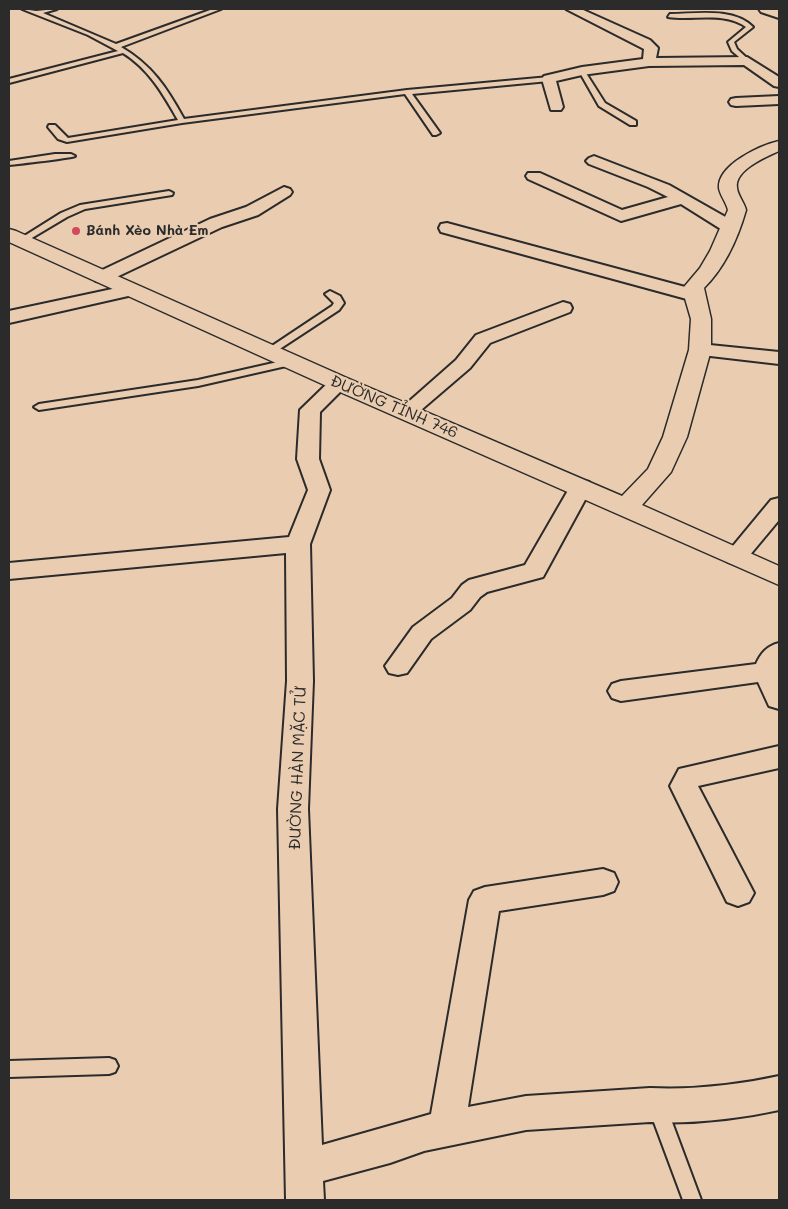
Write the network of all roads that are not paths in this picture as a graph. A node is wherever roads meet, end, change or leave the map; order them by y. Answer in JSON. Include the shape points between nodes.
{"nodes":[{"id":1,"x":25,"y":9,"type":"edge"},
{"id":2,"x":54,"y":9,"type":"edge"},
{"id":3,"x":218,"y":9,"type":"edge"},
{"id":4,"x":572,"y":9,"type":"edge"},
{"id":5,"x":765,"y":9,"type":"edge"},
{"id":6,"x":36,"y":13,"type":"junction"},
{"id":7,"x":779,"y":14,"type":"edge"},
{"id":8,"x":670,"y":16,"type":"dead end"},
{"id":9,"x":114,"y":46,"type":"junction"},
{"id":10,"x":124,"y":51,"type":"junction"},
{"id":11,"x":747,"y":61,"type":"junction"},
{"id":12,"x":648,"y":62,"type":"junction"},
{"id":13,"x":582,"y":71,"type":"junction"},
{"id":14,"x":549,"y":79,"type":"junction"},
{"id":15,"x":9,"y":81,"type":"edge"},
{"id":16,"x":779,"y":83,"type":"edge"},
{"id":17,"x":407,"y":92,"type":"junction"},
{"id":18,"x":779,"y":100,"type":"edge"},
{"id":19,"x":736,"y":102,"type":"dead end"},
{"id":20,"x":556,"y":108,"type":"dead end"},
{"id":21,"x":182,"y":121,"type":"junction"},
{"id":22,"x":632,"y":124,"type":"dead end"},
{"id":23,"x":52,"y":127,"type":"dead end"},
{"id":24,"x":436,"y":133,"type":"dead end"},
{"id":25,"x":779,"y":146,"type":"edge"},
{"id":26,"x":71,"y":156,"type":"dead end"},
{"id":27,"x":594,"y":161,"type":"dead end"},
{"id":28,"x":9,"y":164,"type":"edge"},
{"id":29,"x":534,"y":176,"type":"dead end"},
{"id":30,"x":284,"y":192,"type":"dead end"},
{"id":31,"x":169,"y":193,"type":"dead end"},
{"id":32,"x":683,"y":199,"type":"junction"},
{"id":33,"x":730,"y":226,"type":"junction"},
{"id":34,"x":447,"y":228,"type":"dead end"},
{"id":35,"x":15,"y":238,"type":"edge"},
{"id":36,"x":102,"y":277,"type":"junction"},
{"id":37,"x":131,"y":290,"type":"junction"},
{"id":38,"x":330,"y":294,"type":"dead end"},
{"id":39,"x":694,"y":295,"type":"junction"},
{"id":40,"x":563,"y":308,"type":"dead end"},
{"id":41,"x":9,"y":317,"type":"edge"},
{"id":42,"x":700,"y":350,"type":"junction"},
{"id":43,"x":269,"y":352,"type":"junction"},
{"id":44,"x":779,"y":358,"type":"edge"},
{"id":45,"x":291,"y":362,"type":"junction"},
{"id":46,"x":339,"y":383,"type":"junction"},
{"id":47,"x":39,"y":407,"type":"dead end"},
{"id":48,"x":407,"y":412,"type":"junction"},
{"id":49,"x":580,"y":487,"type":"junction"},
{"id":50,"x":779,"y":505,"type":"edge"},
{"id":51,"x":626,"y":507,"type":"junction"},
{"id":52,"x":298,"y":544,"type":"junction"},
{"id":53,"x":736,"y":557,"type":"junction"},
{"id":54,"x":9,"y":571,"type":"edge"},
{"id":55,"x":779,"y":576,"type":"edge"},
{"id":56,"x":773,"y":662,"type":"edge"},
{"id":57,"x":398,"y":666,"type":"dead end"},
{"id":58,"x":621,"y":691,"type":"dead end"},
{"id":59,"x":779,"y":699,"type":"edge"},
{"id":60,"x":779,"y":757,"type":"edge"},
{"id":61,"x":602,"y":882,"type":"dead end"},
{"id":62,"x":738,"y":893,"type":"dead end"},
{"id":63,"x":109,"y":1066,"type":"dead end"},
{"id":64,"x":9,"y":1069,"type":"edge"},
{"id":65,"x":777,"y":1100,"type":"edge"},
{"id":66,"x":657,"y":1106,"type":"junction"},
{"id":67,"x":447,"y":1128,"type":"junction"},
{"id":68,"x":305,"y":1184,"type":"edge"},
{"id":69,"x":692,"y":1200,"type":"edge"}],
"edges":[{"from":1,"to":6,"type":"lane"},
{"from":2,"to":6,"type":"lane"},
{"from":3,"to":9,"type":"lane"},
{"from":4,"to":12,"type":"street","via":[[645,43],[652,48]]},
{"from":5,"to":7,"type":"street"},
{"from":6,"to":9,"type":"lane"},
{"from":8,"to":11,"type":"lane","via":[[742,21],[750,27],[731,42]]},
{"from":9,"to":10,"type":"lane"},
{"from":10,"to":15,"type":"lane"},
{"from":10,"to":21,"type":"lane","via":[[142,63]]},
{"from":11,"to":12,"type":"street"},
{"from":11,"to":16,"type":"street"},
{"from":12,"to":13,"type":"street"},
{"from":13,"to":14,"type":"street"},
{"from":13,"to":22,"type":"lane","via":[[602,104]]},
{"from":14,"to":17,"type":"lane"},
{"from":14,"to":20,"type":"street"},
{"from":17,"to":21,"type":"lane"},
{"from":17,"to":24,"type":"lane"},
{"from":18,"to":19,"type":"street"},
{"from":21,"to":23,"type":"lane","via":[[67,140]]},
{"from":25,"to":33,"type":"main road","via":[[766,150],[734,172],[728,188],[737,210]]},
{"from":26,"to":28,"type":"lane"},
{"from":27,"to":32,"type":"street","via":[[631,173]]},
{"from":29,"to":32,"type":"street","via":[[622,216]]},
{"from":30,"to":36,"type":"street","via":[[252,211],[216,223]]},
{"from":31,"to":35,"type":"lane","via":[[83,207]]},
{"from":32,"to":33,"type":"street","via":[[710,218]]},
{"from":33,"to":39,"type":"main road","via":[[711,266],[694,287]]},
{"from":34,"to":39,"type":"street"},
{"from":35,"to":36,"type":"main road","name":"ĐƯỜNG TỈNH 746"},
{"from":36,"to":37,"type":"main road","name":"ĐƯỜNG TỈNH 746"},
{"from":37,"to":41,"type":"street"},
{"from":37,"to":43,"type":"main road","name":"ĐƯỜNG TỈNH 746"},
{"from":38,"to":43,"type":"lane","via":[[337,298],[336,308]]},
{"from":39,"to":42,"type":"main road","via":[[701,319]]},
{"from":40,"to":48,"type":"street","via":[[483,338],[463,364]]},
{"from":42,"to":44,"type":"street"},
{"from":42,"to":51,"type":"main road","via":[[675,437],[663,464]]},
{"from":43,"to":45,"type":"main road","name":"ĐƯỜNG TỈNH 746"},
{"from":45,"to":46,"type":"main road","name":"ĐƯỜNG TỈNH 746"},
{"from":45,"to":47,"type":"lane","via":[[264,370]]},
{"from":46,"to":48,"type":"main road","name":"ĐƯỜNG TỈNH 746"},
{"from":46,"to":52,"type":"street","name":"ĐƯỜNG HÀN MẶC TỬ","via":[[310,410],[308,459],[319,490]]},
{"from":48,"to":49,"type":"main road","name":"ĐƯỜNG TỈNH 746"},
{"from":49,"to":51,"type":"main road","name":"ĐƯỜNG TỈNH 746"},
{"from":49,"to":57,"type":"street","via":[[534,571],[478,586],[461,604],[422,633]]},
{"from":50,"to":53,"type":"street"},
{"from":51,"to":53,"type":"main road","name":"ĐƯỜNG TỈNH 746"},
{"from":52,"to":54,"type":"street"},
{"from":52,"to":68,"type":"street","name":"ĐƯỜNG HÀN MẶC TỬ","via":[[300,681],[293,809]]},
{"from":53,"to":55,"type":"main road","name":"ĐƯỜNG TỈNH 746"},
{"from":56,"to":58,"type":"street"},
{"from":56,"to":59,"type":"street"},
{"from":60,"to":62,"type":"street","via":[[689,777],[684,786]]},
{"from":61,"to":67,"type":"street","via":[[485,900]]},
{"from":63,"to":64,"type":"lane"},
{"from":65,"to":66,"type":"street"},
{"from":66,"to":67,"type":"street","via":[[526,1113]]},
{"from":66,"to":69,"type":"lane"},
{"from":67,"to":68,"type":"street","via":[[390,1145]]}]}
